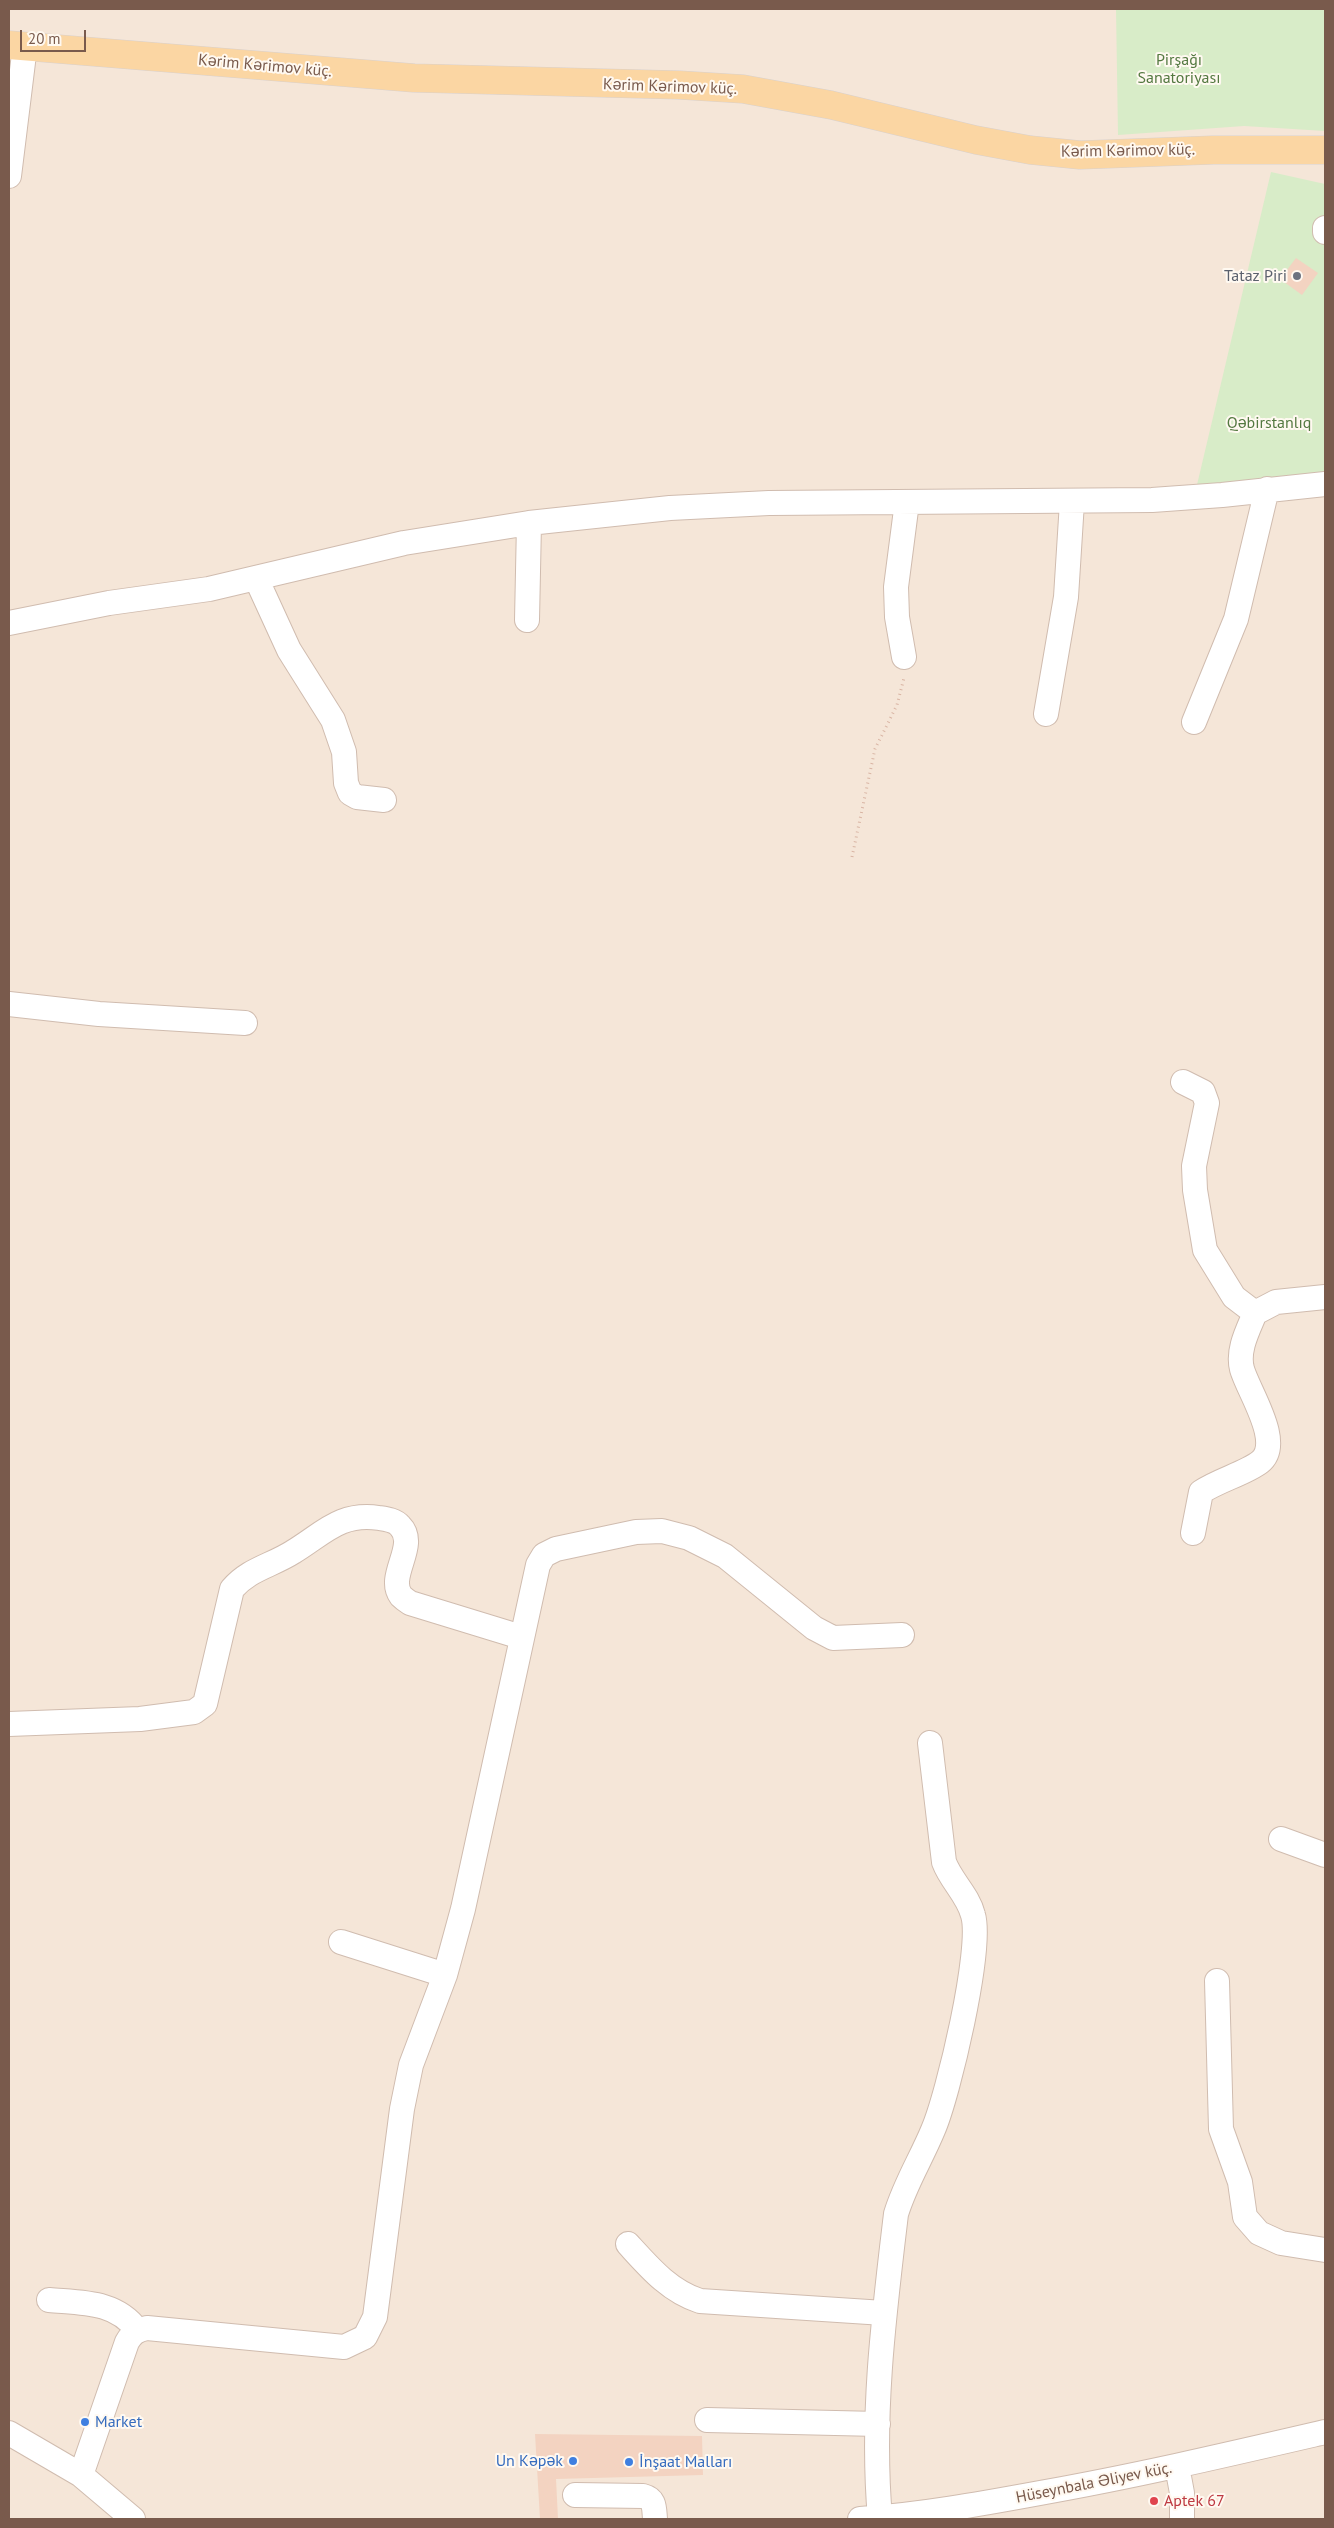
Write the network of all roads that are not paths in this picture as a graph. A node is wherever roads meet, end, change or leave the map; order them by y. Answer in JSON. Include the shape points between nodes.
{"nodes":[{"id":1,"x":17,"y":46,"type":"edge"},
{"id":2,"x":1325,"y":150,"type":"edge"},
{"id":3,"x":9,"y":176,"type":"edge"},
{"id":4,"x":1325,"y":228,"type":"edge"},
{"id":5,"x":1325,"y":232,"type":"edge"},
{"id":6,"x":1325,"y":484,"type":"edge"},
{"id":7,"x":1267,"y":490,"type":"junction"},
{"id":8,"x":907,"y":502,"type":"junction"},
{"id":9,"x":1072,"y":502,"type":"junction"},
{"id":10,"x":529,"y":523,"type":"junction"},
{"id":11,"x":256,"y":578,"type":"junction"},
{"id":12,"x":528,"y":620,"type":"dead end"},
{"id":13,"x":9,"y":623,"type":"edge"},
{"id":14,"x":904,"y":657,"type":"road end"},
{"id":15,"x":1046,"y":714,"type":"dead end"},
{"id":16,"x":1194,"y":722,"type":"dead end"},
{"id":17,"x":384,"y":800,"type":"dead end"},
{"id":18,"x":9,"y":1004,"type":"edge"},
{"id":19,"x":245,"y":1023,"type":"dead end"},
{"id":20,"x":1184,"y":1082,"type":"dead end"},
{"id":21,"x":1325,"y":1297,"type":"edge"},
{"id":22,"x":1255,"y":1313,"type":"junction"},
{"id":23,"x":1193,"y":1533,"type":"dead end"},
{"id":24,"x":902,"y":1635,"type":"dead end"},
{"id":25,"x":521,"y":1637,"type":"junction"},
{"id":26,"x":9,"y":1724,"type":"edge"},
{"id":27,"x":930,"y":1743,"type":"dead end"},
{"id":28,"x":1281,"y":1839,"type":"dead end"},
{"id":29,"x":1325,"y":1855,"type":"edge"},
{"id":30,"x":340,"y":1942,"type":"dead end"},
{"id":31,"x":445,"y":1976,"type":"junction"},
{"id":32,"x":1217,"y":1982,"type":"dead end"},
{"id":33,"x":628,"y":2244,"type":"dead end"},
{"id":34,"x":1325,"y":2250,"type":"edge"},
{"id":35,"x":49,"y":2300,"type":"dead end"},
{"id":36,"x":884,"y":2313,"type":"junction"},
{"id":37,"x":137,"y":2330,"type":"junction"},
{"id":38,"x":707,"y":2420,"type":"dead end"},
{"id":39,"x":878,"y":2424,"type":"junction"},
{"id":40,"x":1325,"y":2432,"type":"edge"},
{"id":41,"x":9,"y":2433,"type":"edge"},
{"id":42,"x":1177,"y":2466,"type":"junction"},
{"id":43,"x":81,"y":2475,"type":"junction"},
{"id":44,"x":575,"y":2495,"type":"dead end"},
{"id":45,"x":133,"y":2519,"type":"edge"},
{"id":46,"x":655,"y":2519,"type":"edge"},
{"id":47,"x":870,"y":2519,"type":"edge"},
{"id":48,"x":1182,"y":2519,"type":"edge"}],
"edges":[{"from":1,"to":2,"type":"main road","name":"Kərim Kərimov küç.","via":[[414,78],[743,89],[831,105],[976,140],[1080,155]]},
{"from":1,"to":3,"type":"street"},
{"from":4,"to":5,"type":"street"},
{"from":6,"to":7,"type":"street"},
{"from":7,"to":9,"type":"street"},
{"from":7,"to":16,"type":"street","via":[[1236,619]]},
{"from":8,"to":9,"type":"street"},
{"from":8,"to":10,"type":"street","via":[[670,508]]},
{"from":8,"to":14,"type":"street","via":[[896,587]]},
{"from":9,"to":15,"type":"street","via":[[1066,597]]},
{"from":10,"to":11,"type":"street","via":[[404,543]]},
{"from":10,"to":12,"type":"street"},
{"from":11,"to":13,"type":"street"},
{"from":11,"to":17,"type":"street","via":[[289,650],[334,720],[344,752],[346,783],[350,793],[357,798]]},
{"from":18,"to":19,"type":"street","via":[[99,1014]]},
{"from":20,"to":22,"type":"street","via":[[1203,1092],[1207,1103],[1194,1166],[1205,1250],[1234,1297]]},
{"from":21,"to":22,"type":"street","via":[[1276,1302]]},
{"from":22,"to":23,"type":"street","via":[[1241,1349],[1242,1368],[1268,1432],[1267,1449],[1261,1462],[1202,1492]]},
{"from":24,"to":25,"type":"street","via":[[833,1638],[814,1628],[725,1556],[689,1538],[662,1531],[636,1532],[556,1549],[544,1555],[538,1564]]},
{"from":25,"to":26,"type":"street","via":[[410,1603],[400,1595],[398,1584],[406,1538],[401,1526],[391,1520],[374,1517],[344,1520],[327,1527],[293,1552],[242,1577],[232,1590],[205,1704],[194,1712],[140,1719]]},
{"from":25,"to":31,"type":"street","via":[[463,1909]]},
{"from":27,"to":36,"type":"street","via":[[944,1862],[948,1874],[967,1900],[976,1928],[967,2000],[942,2104],[934,2130],[896,2214]]},
{"from":28,"to":29,"type":"street"},
{"from":30,"to":31,"type":"street"},
{"from":31,"to":37,"type":"street","via":[[411,2065],[402,2109],[375,2317],[365,2337],[344,2347],[147,2328]]},
{"from":32,"to":34,"type":"street","via":[[1221,2129],[1240,2182],[1245,2217],[1259,2233],[1281,2243]]},
{"from":33,"to":36,"type":"street","via":[[656,2274],[682,2295],[700,2301]]},
{"from":35,"to":37,"type":"street","via":[[108,2307],[130,2319]]},
{"from":36,"to":39,"type":"street"},
{"from":37,"to":43,"type":"street","via":[[127,2342]]},
{"from":38,"to":39,"type":"street"},
{"from":39,"to":47,"type":"street","via":[[877,2481]]},
{"from":40,"to":42,"type":"street","name":"Hüseynbala Əliyev küç."},
{"from":41,"to":43,"type":"street"},
{"from":42,"to":47,"type":"street","name":"Hüseynbala Əliyev küç.","via":[[977,2505]]},
{"from":42,"to":48,"type":"street"},
{"from":43,"to":45,"type":"street"},
{"from":44,"to":46,"type":"street","via":[[650,2498]]}]}
